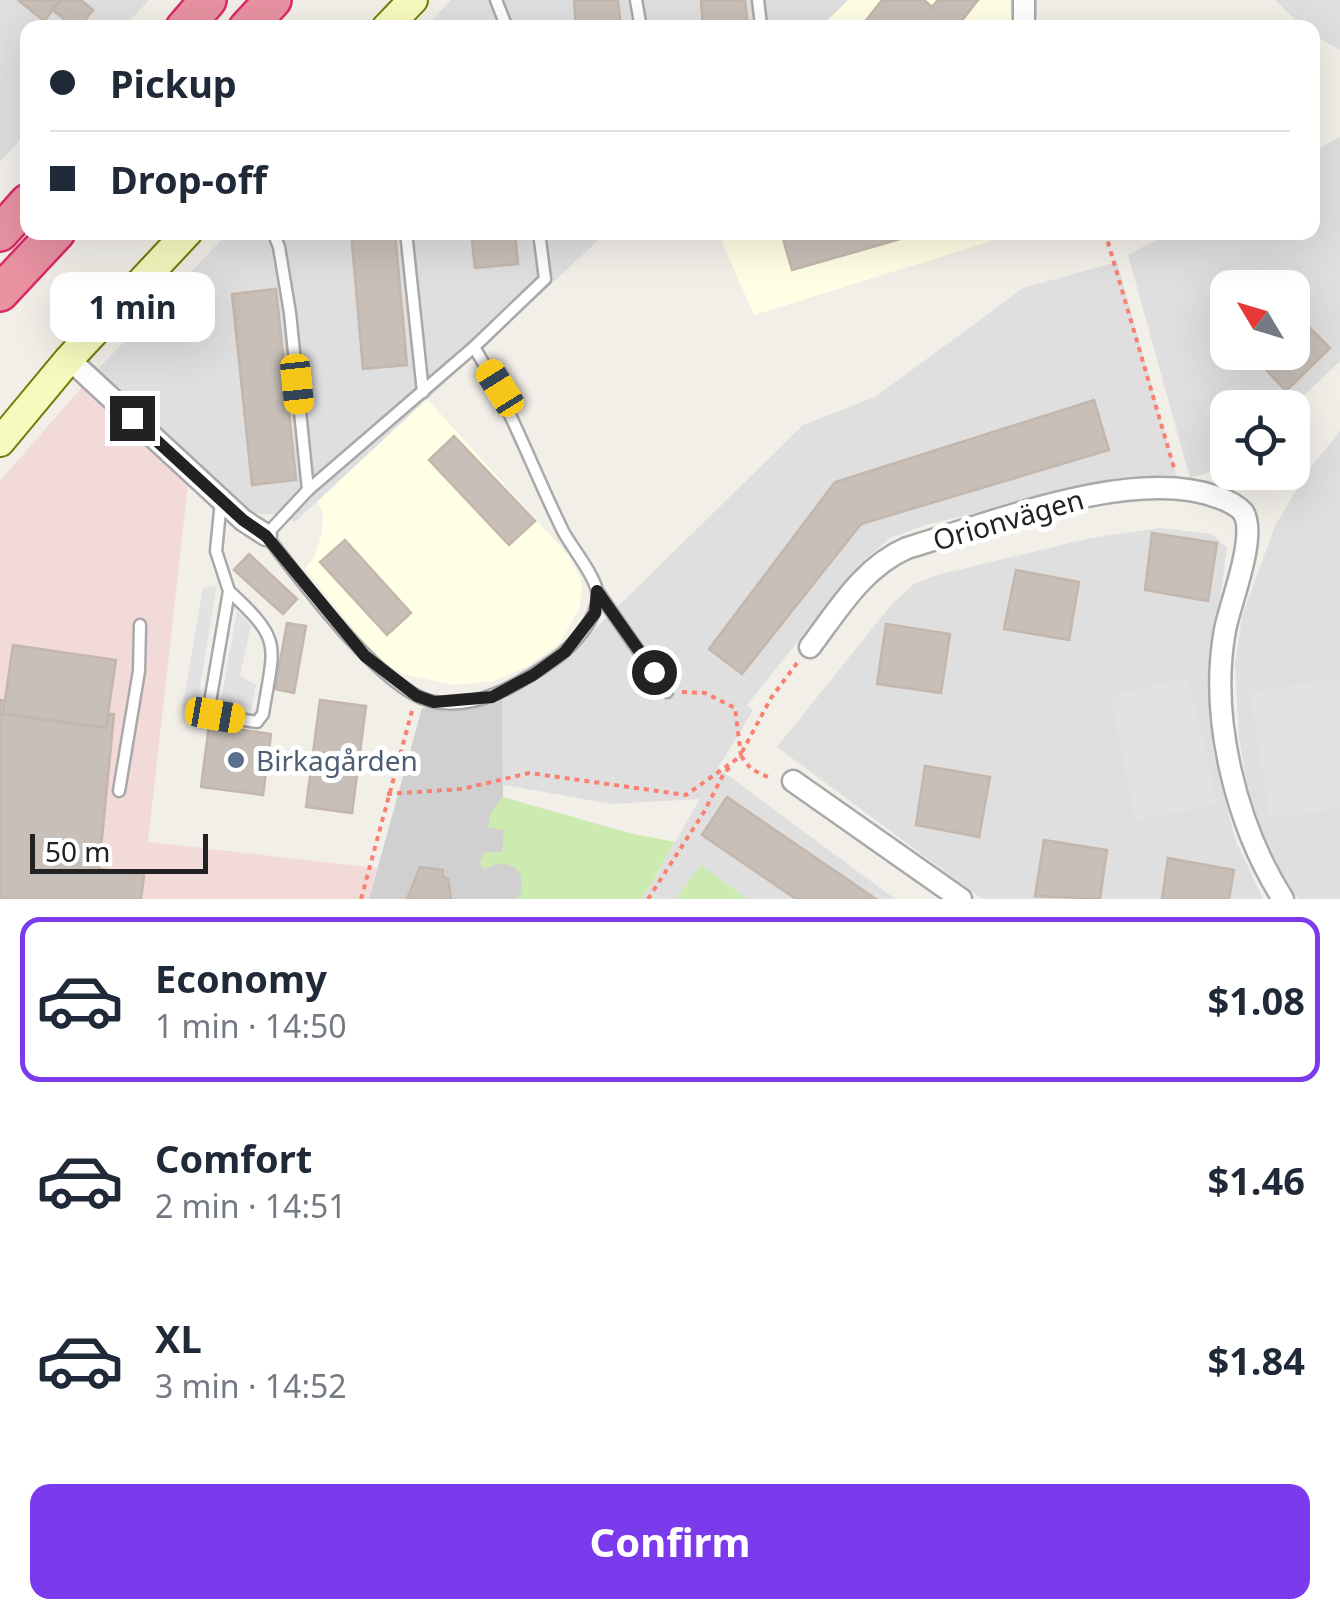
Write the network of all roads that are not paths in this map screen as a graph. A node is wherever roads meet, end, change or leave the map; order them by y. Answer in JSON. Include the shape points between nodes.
{"nodes":[{"id":1,"x":208,"y":0,"type":"edge"},
{"id":2,"x":272,"y":0,"type":"edge"},
{"id":3,"x":413,"y":0,"type":"edge"},
{"id":4,"x":191,"y":20,"type":"edge"},
{"id":5,"x":254,"y":20,"type":"edge"},
{"id":6,"x":394,"y":20,"type":"edge"},
{"id":7,"x":20,"y":211,"type":"edge"},
{"id":8,"x":0,"y":233,"type":"edge"},
{"id":9,"x":49,"y":240,"type":"edge"},
{"id":10,"x":181,"y":240,"type":"edge"},
{"id":11,"x":276,"y":240,"type":"edge"},
{"id":12,"x":407,"y":240,"type":"edge"},
{"id":13,"x":540,"y":240,"type":"edge"},
{"id":14,"x":0,"y":294,"type":"edge"},
{"id":15,"x":474,"y":347,"type":"junction"},
{"id":16,"x":70,"y":359,"type":"junction"},
{"id":17,"x":422,"y":392,"type":"junction"},
{"id":18,"x":0,"y":442,"type":"edge"},
{"id":19,"x":308,"y":490,"type":"junction"},
{"id":20,"x":222,"y":500,"type":"junction"},
{"id":21,"x":266,"y":536,"type":"junction"},
{"id":22,"x":229,"y":590,"type":"junction"},
{"id":23,"x":597,"y":591,"type":"junction"},
{"id":24,"x":140,"y":625,"type":"dead end"},
{"id":25,"x":810,"y":647,"type":"road end"},
{"id":26,"x":667,"y":692,"type":"road end"},
{"id":27,"x":793,"y":781,"type":"road end"},
{"id":28,"x":119,"y":791,"type":"dead end"},
{"id":29,"x":962,"y":899,"type":"edge"},
{"id":30,"x":1284,"y":899,"type":"edge"}],
"edges":[{"from":1,"to":4,"type":"highway"},
{"from":2,"to":5,"type":"highway"},
{"from":3,"to":6,"type":"street"},
{"from":7,"to":8,"type":"highway"},
{"from":9,"to":14,"type":"highway"},
{"from":10,"to":16,"type":"street"},
{"from":11,"to":19,"type":"lane"},
{"from":12,"to":17,"type":"lane"},
{"from":13,"to":15,"type":"lane","via":[[545,280]]},
{"from":15,"to":17,"type":"lane"},
{"from":15,"to":23,"type":"lane"},
{"from":16,"to":18,"type":"street"},
{"from":16,"to":20,"type":"street"},
{"from":17,"to":19,"type":"lane"},
{"from":19,"to":21,"type":"lane"},
{"from":20,"to":21,"type":"street"},
{"from":20,"to":22,"type":"lane","via":[[216,551]]},
{"from":21,"to":23,"type":"lane","via":[[365,656],[434,702],[492,697],[533,675],[565,652],[595,613]]},
{"from":22,"to":22,"type":"lane","via":[[210,702],[215,715],[257,722],[273,648],[260,620]]},
{"from":23,"to":26,"type":"lane"},
{"from":24,"to":28,"type":"lane"},
{"from":25,"to":30,"type":"street","name":"Orionvägen","via":[[864,576],[890,555],[1136,488],[1180,487],[1231,502],[1244,513],[1249,531],[1219,671],[1227,746],[1252,840]]},
{"from":27,"to":29,"type":"street"}]}
